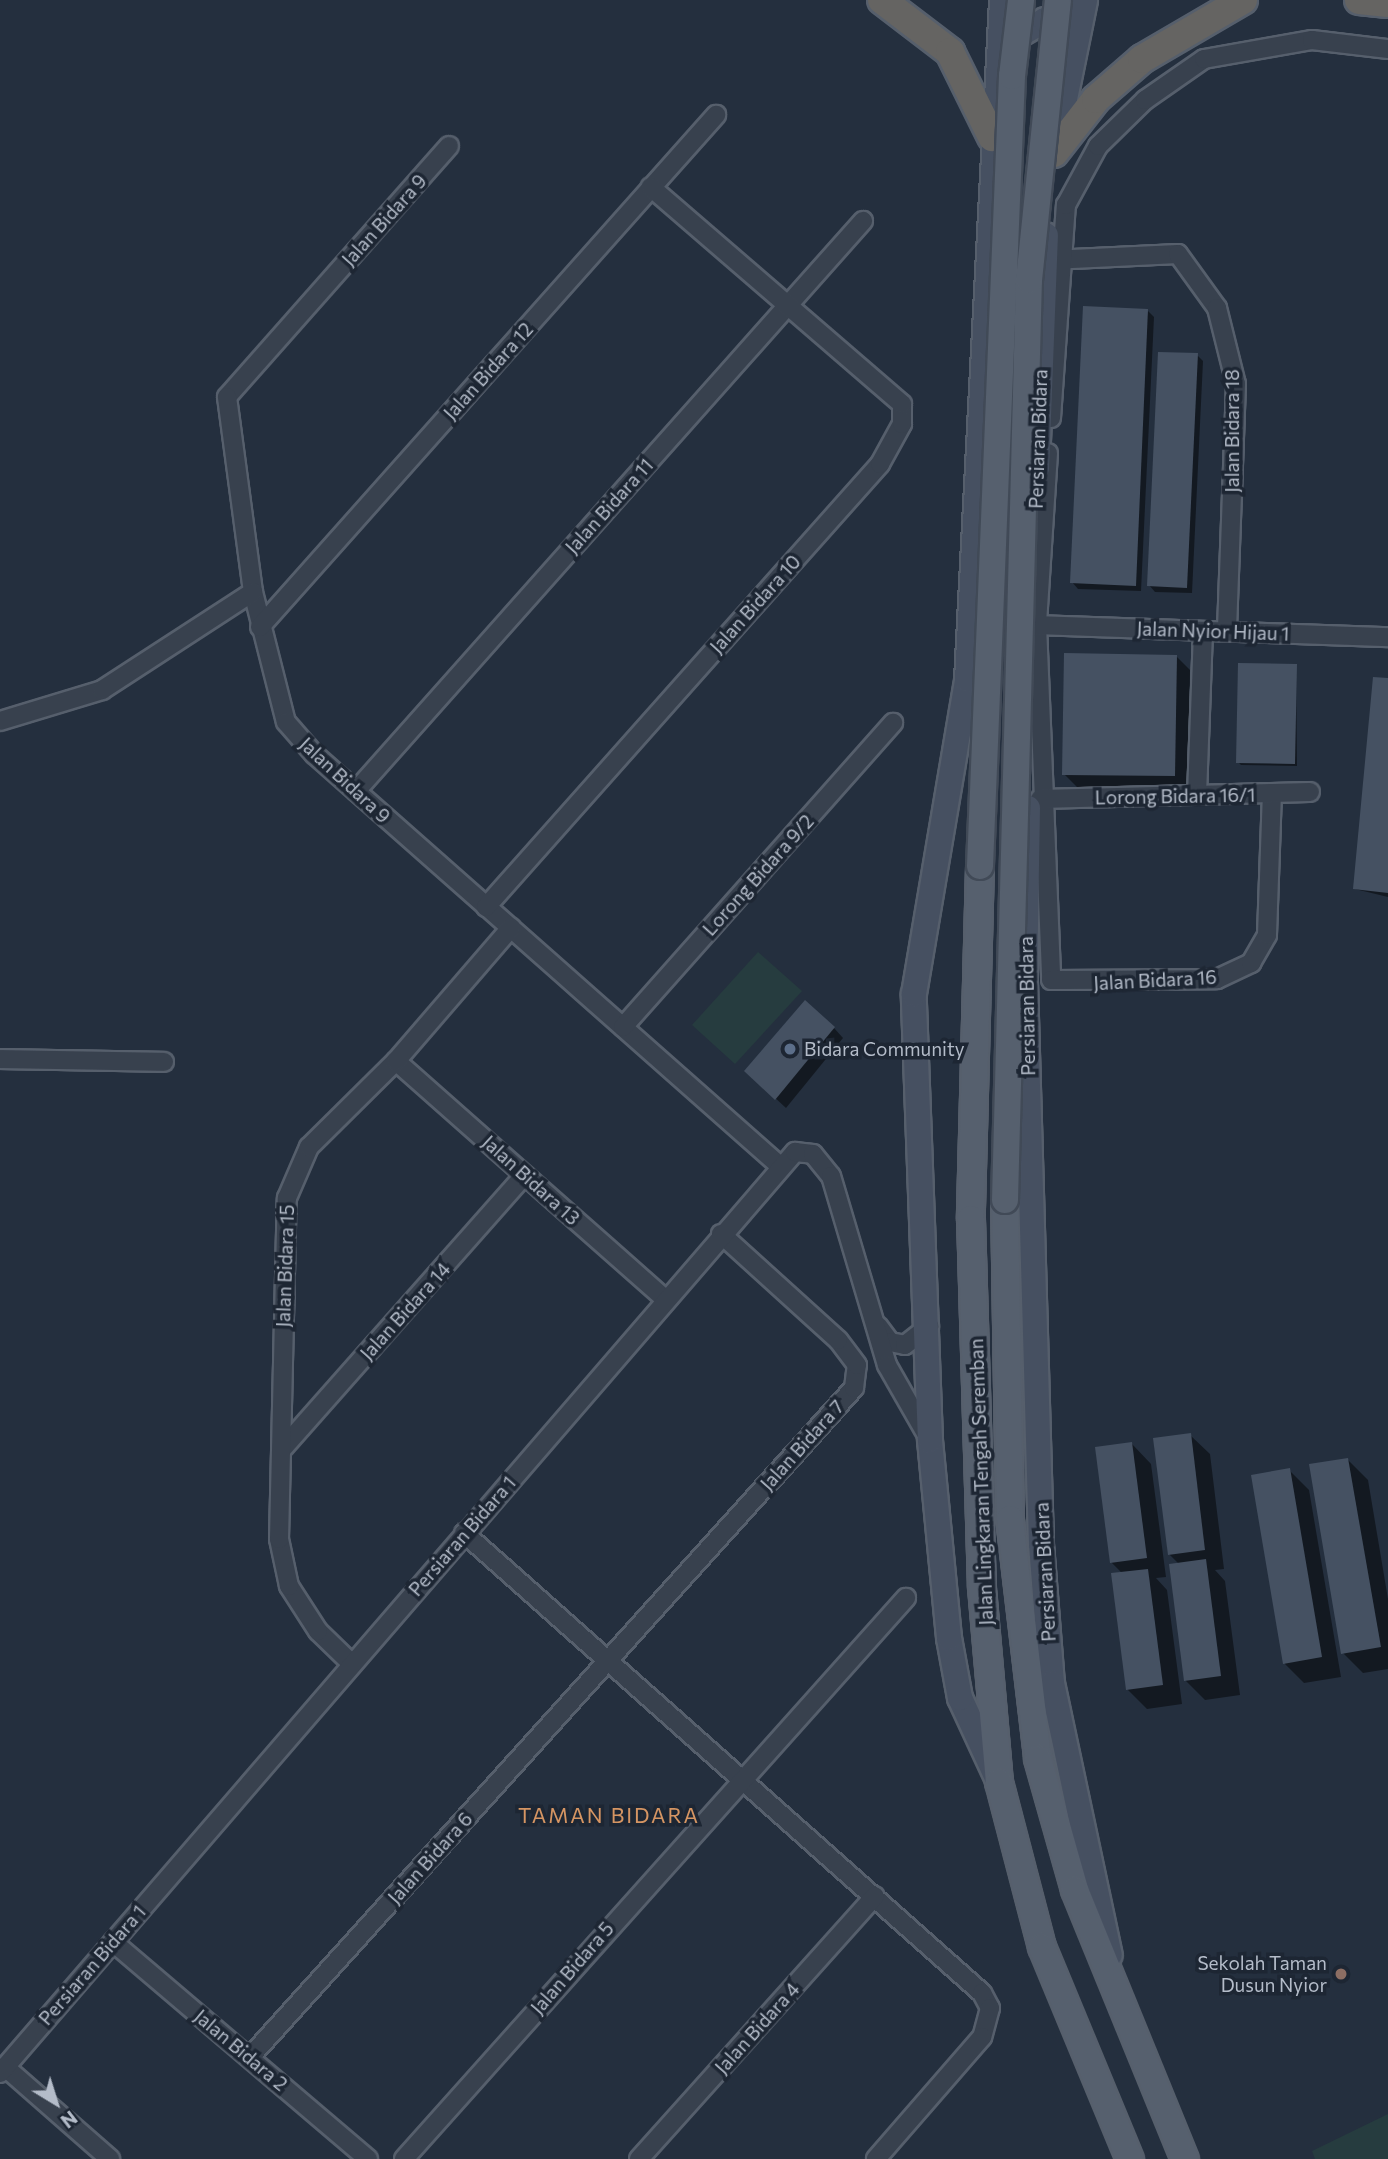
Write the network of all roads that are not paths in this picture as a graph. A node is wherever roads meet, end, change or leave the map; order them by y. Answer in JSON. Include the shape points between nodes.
{"nodes":[{"id":1,"x":882,"y":0,"type":"edge"},
{"id":2,"x":1002,"y":0,"type":"edge"},
{"id":3,"x":1021,"y":0,"type":"edge"},
{"id":4,"x":1058,"y":0,"type":"edge"},
{"id":5,"x":1085,"y":0,"type":"edge"},
{"id":6,"x":1243,"y":0,"type":"edge"},
{"id":7,"x":1359,"y":0,"type":"edge"},
{"id":8,"x":1388,"y":3,"type":"edge"},
{"id":9,"x":1077,"y":42,"type":"junction"},
{"id":10,"x":1388,"y":49,"type":"edge"},
{"id":11,"x":998,"y":56,"type":"junction"},
{"id":12,"x":716,"y":115,"type":"dead end"},
{"id":13,"x":992,"y":136,"type":"junction"},
{"id":14,"x":449,"y":146,"type":"dead end"},
{"id":15,"x":1054,"y":153,"type":"junction"},
{"id":16,"x":651,"y":187,"type":"junction"},
{"id":17,"x":863,"y":221,"type":"dead end"},
{"id":18,"x":1052,"y":260,"type":"junction"},
{"id":19,"x":786,"y":307,"type":"junction"},
{"id":20,"x":253,"y":593,"type":"junction"},
{"id":21,"x":1037,"y":625,"type":"junction"},
{"id":22,"x":260,"y":627,"type":"junction"},
{"id":23,"x":1203,"y":631,"type":"junction"},
{"id":24,"x":1227,"y":631,"type":"junction"},
{"id":25,"x":1388,"y":637,"type":"edge"},
{"id":26,"x":0,"y":721,"type":"edge"},
{"id":27,"x":893,"y":723,"type":"dead end"},
{"id":28,"x":356,"y":791,"type":"junction"},
{"id":29,"x":1310,"y":792,"type":"dead end"},
{"id":30,"x":1272,"y":793,"type":"junction"},
{"id":31,"x":1197,"y":795,"type":"junction"},
{"id":32,"x":1040,"y":799,"type":"junction"},
{"id":33,"x":980,"y":866,"type":"joint"},
{"id":34,"x":486,"y":907,"type":"junction"},
{"id":35,"x":511,"y":928,"type":"junction"},
{"id":36,"x":623,"y":1027,"type":"junction"},
{"id":37,"x":0,"y":1059,"type":"edge"},
{"id":38,"x":396,"y":1061,"type":"junction"},
{"id":39,"x":164,"y":1062,"type":"dead end"},
{"id":40,"x":780,"y":1166,"type":"junction"},
{"id":41,"x":526,"y":1175,"type":"junction"},
{"id":42,"x":1005,"y":1200,"type":"joint"},
{"id":43,"x":721,"y":1234,"type":"junction"},
{"id":44,"x":666,"y":1299,"type":"junction"},
{"id":45,"x":876,"y":1324,"type":"junction"},
{"id":46,"x":929,"y":1326,"type":"junction"},
{"id":47,"x":930,"y":1440,"type":"junction"},
{"id":48,"x":284,"y":1447,"type":"junction"},
{"id":49,"x":464,"y":1533,"type":"junction"},
{"id":50,"x":906,"y":1598,"type":"dead end"},
{"id":51,"x":609,"y":1660,"type":"junction"},
{"id":52,"x":352,"y":1664,"type":"junction"},
{"id":53,"x":741,"y":1777,"type":"junction"},
{"id":54,"x":999,"y":1782,"type":"junction"},
{"id":55,"x":875,"y":1896,"type":"junction"},
{"id":56,"x":113,"y":1942,"type":"junction"},
{"id":57,"x":1122,"y":2007,"type":"junction"},
{"id":58,"x":251,"y":2056,"type":"junction"},
{"id":59,"x":3,"y":2070,"type":"edge"},
{"id":60,"x":110,"y":2159,"type":"edge"},
{"id":61,"x":368,"y":2159,"type":"edge"},
{"id":62,"x":404,"y":2159,"type":"edge"},
{"id":63,"x":639,"y":2159,"type":"edge"},
{"id":64,"x":876,"y":2159,"type":"edge"},
{"id":65,"x":1129,"y":2159,"type":"edge"},
{"id":66,"x":1185,"y":2159,"type":"edge"}],
"edges":[{"from":1,"to":13,"type":"highway","via":[[950,52]]},
{"from":2,"to":11,"type":"main road"},
{"from":3,"to":33,"type":"main road","name":"Persiaran Bidara","bridge":true,"via":[[1012,76]]},
{"from":4,"to":42,"type":"main road","name":"Persiaran Bidara","bridge":true,"via":[[1029,280]]},
{"from":5,"to":9,"type":"main road","name":"Persiaran Bidara"},
{"from":6,"to":15,"type":"highway","via":[[1142,59],[1096,99]]},
{"from":7,"to":8,"type":"highway"},
{"from":9,"to":11,"type":"main road","via":[[1059,21],[1045,20],[1009,38]]},
{"from":9,"to":15,"type":"main road","name":"Persiaran Bidara"},
{"from":10,"to":18,"type":"street","via":[[1312,40],[1278,43],[1204,59],[1172,77],[1098,146],[1079,173]]},
{"from":11,"to":13,"type":"main road"},
{"from":12,"to":16,"type":"street","name":"Jalan Bidara 12"},
{"from":13,"to":46,"type":"main road","via":[[967,680],[914,994]]},
{"from":14,"to":20,"type":"street","name":"Jalan Bidara 9","via":[[227,397]]},
{"from":15,"to":18,"type":"main road","name":"Persiaran Bidara"},
{"from":16,"to":19,"type":"street"},
{"from":16,"to":22,"type":"street","name":"Jalan Bidara 12"},
{"from":17,"to":19,"type":"street","name":"Jalan Bidara 11"},
{"from":18,"to":21,"type":"street"},
{"from":18,"to":24,"type":"street","name":"Jalan Bidara 18","via":[[1178,254],[1217,308],[1237,384]]},
{"from":18,"to":57,"type":"main road","name":"Persiaran Bidara","via":[[1025,981],[1034,1380],[1052,1683]]},
{"from":19,"to":28,"type":"street","name":"Jalan Bidara 11"},
{"from":19,"to":34,"type":"street","name":"Jalan Bidara 10","via":[[902,404],[894,445]]},
{"from":20,"to":22,"type":"street","name":"Jalan Bidara 9"},
{"from":20,"to":26,"type":"street","via":[[102,690]]},
{"from":21,"to":23,"type":"street","name":"Jalan Nyior Hijau 1"},
{"from":21,"to":32,"type":"street"},
{"from":22,"to":28,"type":"street","name":"Jalan Bidara 9","via":[[286,722]]},
{"from":23,"to":24,"type":"street","name":"Jalan Nyior Hijau 1"},
{"from":23,"to":31,"type":"street"},
{"from":24,"to":25,"type":"street","name":"Jalan Nyior Hijau 1"},
{"from":27,"to":36,"type":"street","name":"Lorong Bidara 9/2"},
{"from":28,"to":34,"type":"street","name":"Jalan Bidara 9"},
{"from":29,"to":30,"type":"street","name":"Lorong Bidara 16/1"},
{"from":30,"to":31,"type":"street","name":"Lorong Bidara 16/1"},
{"from":30,"to":32,"type":"street","name":"Jalan Bidara 16","via":[[1267,935],[1251,963],[1217,979],[1051,980]]},
{"from":31,"to":32,"type":"street","name":"Lorong Bidara 16/1"},
{"from":33,"to":54,"type":"main road","name":"Jalan Lingkaran Tengah Seremban","via":[[971,1219],[982,1588]]},
{"from":34,"to":35,"type":"street","name":"Jalan Bidara 9"},
{"from":35,"to":36,"type":"street","name":"Jalan Bidara 9"},
{"from":35,"to":38,"type":"street","name":"Jalan Bidara 15"},
{"from":36,"to":40,"type":"street","name":"Jalan Bidara 9"},
{"from":37,"to":39,"type":"street"},
{"from":38,"to":41,"type":"street","name":"Jalan Bidara 13"},
{"from":38,"to":48,"type":"street","name":"Jalan Bidara 15","via":[[309,1147],[293,1174],[282,1316]]},
{"from":40,"to":43,"type":"street","name":"Persiaran Bidara 1"},
{"from":40,"to":45,"type":"street","name":"Persiaran Bidara 1","via":[[794,1152],[813,1154],[831,1175]]},
{"from":41,"to":44,"type":"street","name":"Jalan Bidara 13"},
{"from":41,"to":48,"type":"street","name":"Jalan Bidara 14"},
{"from":42,"to":57,"type":"main road","name":"Jalan Lingkaran Tengah Seremban","via":[[1010,1520],[1022,1660],[1038,1759],[1063,1851]]},
{"from":43,"to":44,"type":"street","name":"Persiaran Bidara 1"},
{"from":43,"to":51,"type":"street","name":"Jalan Bidara 7","via":[[838,1340],[857,1364],[854,1388]]},
{"from":44,"to":49,"type":"street","name":"Persiaran Bidara 1"},
{"from":45,"to":46,"type":"street","via":[[890,1342],[905,1345]]},
{"from":45,"to":47,"type":"street","name":"Persiaran Bidara 1","via":[[887,1365]]},
{"from":46,"to":47,"type":"main road"},
{"from":47,"to":54,"type":"main road","via":[[960,1698]]},
{"from":48,"to":52,"type":"street","name":"Jalan Bidara 15","via":[[279,1539],[289,1587],[318,1631]]},
{"from":49,"to":51,"type":"street"},
{"from":49,"to":52,"type":"street","name":"Persiaran Bidara 1"},
{"from":50,"to":53,"type":"street","name":"Jalan Bidara 5"},
{"from":51,"to":53,"type":"street"},
{"from":51,"to":58,"type":"street","name":"Jalan Bidara 6"},
{"from":52,"to":56,"type":"street","name":"Persiaran Bidara 1"},
{"from":53,"to":55,"type":"street"},
{"from":53,"to":62,"type":"street","name":"Jalan Bidara 5"},
{"from":54,"to":65,"type":"main road","name":"Jalan Lingkaran Tengah Seremban","via":[[1042,1947]]},
{"from":55,"to":63,"type":"street","name":"Jalan Bidara 4"},
{"from":55,"to":64,"type":"street","via":[[982,1993],[990,2008],[982,2036]]},
{"from":56,"to":58,"type":"street","name":"Jalan Bidara 2"},
{"from":56,"to":59,"type":"street","name":"Persiaran Bidara 1"},
{"from":57,"to":66,"type":"main road","name":"Jalan Lingkaran Tengah Seremban"},
{"from":58,"to":61,"type":"street","name":"Jalan Bidara 2"},
{"from":59,"to":60,"type":"street"}]}
